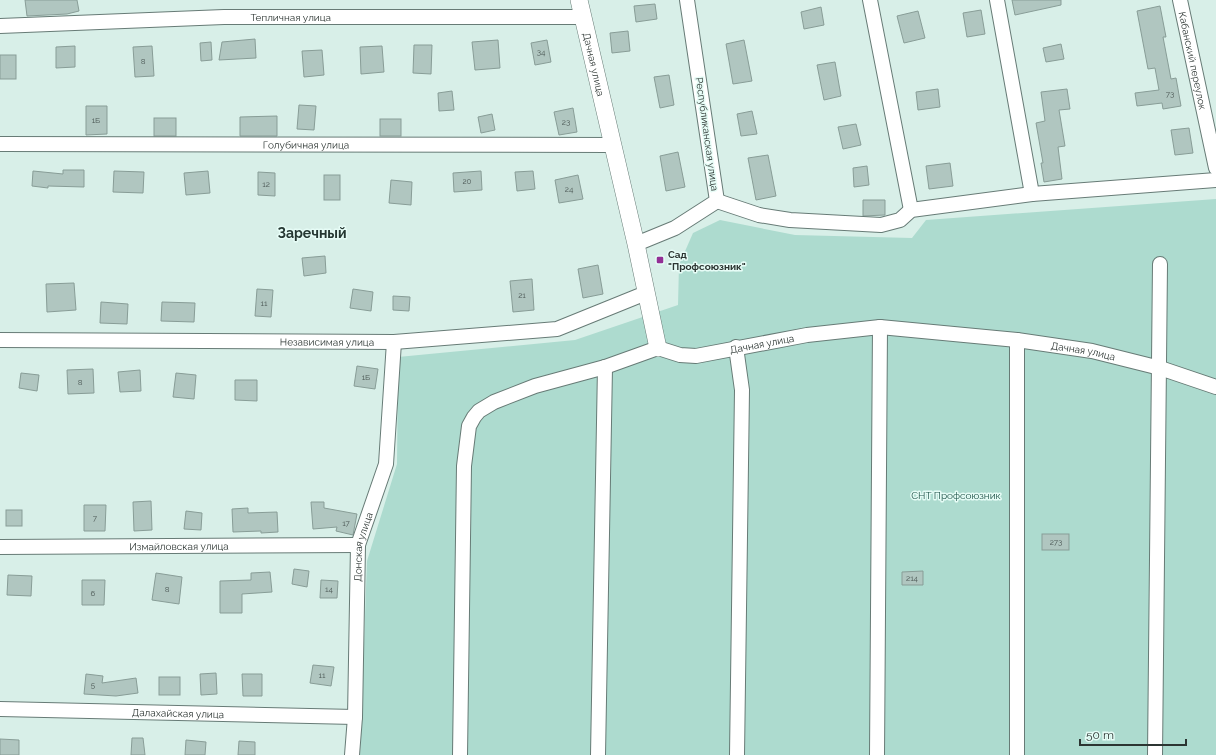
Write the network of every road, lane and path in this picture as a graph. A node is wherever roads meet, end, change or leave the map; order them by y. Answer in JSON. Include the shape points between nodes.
{"nodes":[{"id":1,"x":579,"y":0,"type":"edge"},
{"id":2,"x":687,"y":0,"type":"edge"},
{"id":3,"x":870,"y":0,"type":"edge"},
{"id":4,"x":997,"y":0,"type":"edge"},
{"id":5,"x":1180,"y":0,"type":"edge"},
{"id":6,"x":582,"y":17,"type":"junction"},
{"id":7,"x":0,"y":26,"type":"edge"},
{"id":8,"x":0,"y":144,"type":"edge"},
{"id":9,"x":613,"y":145,"type":"junction"},
{"id":10,"x":1216,"y":168,"type":"edge"},
{"id":11,"x":1216,"y":180,"type":"edge"},
{"id":12,"x":1032,"y":194,"type":"junction"},
{"id":13,"x":716,"y":201,"type":"junction"},
{"id":14,"x":911,"y":210,"type":"junction"},
{"id":15,"x":636,"y":244,"type":"junction"},
{"id":16,"x":1160,"y":264,"type":"dead end"},
{"id":17,"x":646,"y":293,"type":"junction"},
{"id":18,"x":880,"y":327,"type":"junction"},
{"id":19,"x":0,"y":340,"type":"edge"},
{"id":20,"x":1018,"y":340,"type":"junction"},
{"id":21,"x":394,"y":342,"type":"junction"},
{"id":22,"x":736,"y":347,"type":"junction"},
{"id":23,"x":658,"y":348,"type":"junction"},
{"id":24,"x":605,"y":366,"type":"junction"},
{"id":25,"x":1160,"y":368,"type":"junction"},
{"id":26,"x":1216,"y":387,"type":"edge"},
{"id":27,"x":358,"y":545,"type":"junction"},
{"id":28,"x":0,"y":547,"type":"edge"},
{"id":29,"x":0,"y":708,"type":"edge"},
{"id":30,"x":355,"y":717,"type":"junction"},
{"id":31,"x":352,"y":755,"type":"edge"},
{"id":32,"x":460,"y":755,"type":"edge"},
{"id":33,"x":598,"y":755,"type":"edge"},
{"id":34,"x":737,"y":755,"type":"edge"},
{"id":35,"x":877,"y":755,"type":"edge"},
{"id":36,"x":1017,"y":755,"type":"edge"},
{"id":37,"x":1156,"y":755,"type":"edge"}],
"edges":[{"from":1,"to":6,"type":"street","name":"Дачная улица"},
{"from":2,"to":13,"type":"street","name":"Республиканская улица"},
{"from":3,"to":14,"type":"street"},
{"from":4,"to":12,"type":"street"},
{"from":5,"to":10,"type":"street","name":"Кабанский переулок"},
{"from":6,"to":7,"type":"street","name":"Тепличная улица","via":[[224,18]]},
{"from":6,"to":9,"type":"street","name":"Дачная улица"},
{"from":8,"to":9,"type":"street","name":"Голубичная улица"},
{"from":9,"to":15,"type":"street","name":"Дачная улица"},
{"from":11,"to":12,"type":"street"},
{"from":12,"to":14,"type":"street"},
{"from":13,"to":14,"type":"street","via":[[759,215],[790,220],[881,225],[900,220]]},
{"from":13,"to":15,"type":"street","name":"Республиканская улица","via":[[675,228]]},
{"from":15,"to":17,"type":"street","name":"Дачная улица"},
{"from":16,"to":25,"type":"street"},
{"from":17,"to":21,"type":"street","name":"Независимая улица","via":[[557,329]]},
{"from":17,"to":23,"type":"street","name":"Дачная улица"},
{"from":18,"to":20,"type":"street","name":"Дачная улица"},
{"from":18,"to":22,"type":"street","name":"Дачная улица","via":[[807,335]]},
{"from":18,"to":35,"type":"street"},
{"from":19,"to":21,"type":"street","name":"Независимая улица"},
{"from":20,"to":25,"type":"street","name":"Дачная улица","via":[[1092,351]]},
{"from":20,"to":36,"type":"street"},
{"from":21,"to":27,"type":"street","name":"Донская улица","via":[[386,464]]},
{"from":22,"to":23,"type":"street","name":"Дачная улица","via":[[696,356],[680,355]]},
{"from":22,"to":34,"type":"street","via":[[742,390]]},
{"from":23,"to":24,"type":"street"},
{"from":24,"to":32,"type":"street","via":[[535,386],[494,402],[479,411],[469,426],[464,466]]},
{"from":24,"to":33,"type":"street"},
{"from":25,"to":26,"type":"street","name":"Дачная улица"},
{"from":25,"to":37,"type":"street"},
{"from":27,"to":28,"type":"street","name":"Измайловская улица"},
{"from":27,"to":30,"type":"street","name":"Донская улица"},
{"from":29,"to":30,"type":"street","name":"Далахайская улица"},
{"from":30,"to":31,"type":"street","name":"Донская улица"}]}
